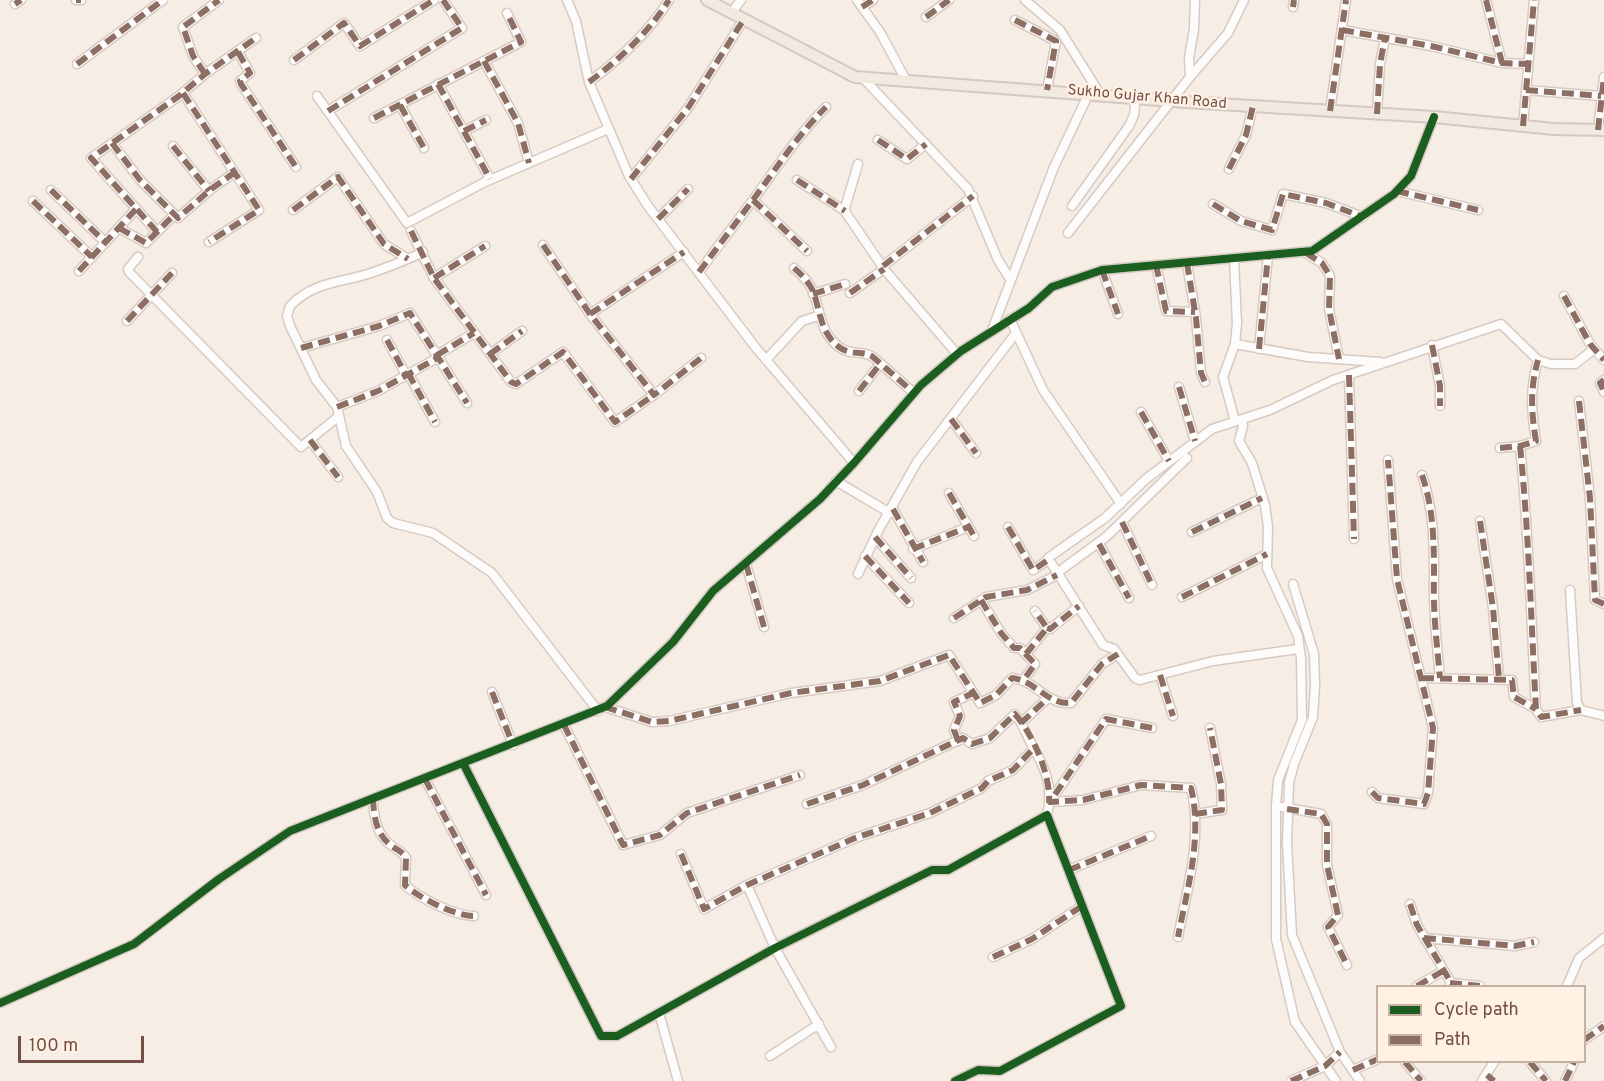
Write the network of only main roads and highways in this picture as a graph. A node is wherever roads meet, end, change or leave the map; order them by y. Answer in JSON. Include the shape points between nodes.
{"nodes":[{"id":1,"x":707,"y":0,"type":"edge"},
{"id":2,"x":1601,"y":130,"type":"edge"}],
"edges":[{"from":1,"to":2,"type":"main road","name":"Sukho Gujar Khan Road","via":[[855,76]]}]}
